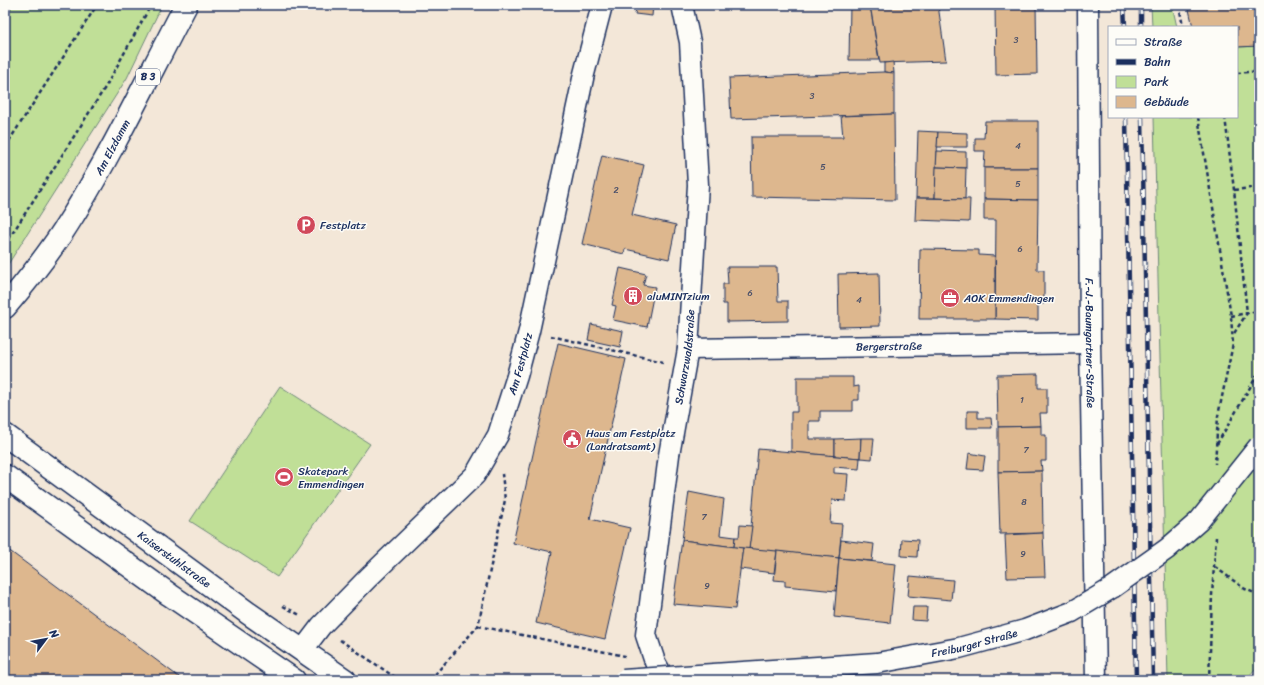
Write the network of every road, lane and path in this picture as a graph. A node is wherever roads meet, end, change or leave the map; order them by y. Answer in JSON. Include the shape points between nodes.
{"nodes":[{"id":1,"x":97,"y":5,"type":"edge"},
{"id":2,"x":151,"y":5,"type":"edge"},
{"id":3,"x":186,"y":5,"type":"edge"},
{"id":4,"x":602,"y":5,"type":"edge"},
{"id":5,"x":682,"y":5,"type":"edge"},
{"id":6,"x":1088,"y":5,"type":"edge"},
{"id":7,"x":1179,"y":5,"type":"edge"},
{"id":8,"x":1182,"y":26,"type":"edge"},
{"id":9,"x":1259,"y":71,"type":"edge"},
{"id":10,"x":1238,"y":73,"type":"edge"},
{"id":11,"x":1198,"y":118,"type":"edge"},
{"id":12,"x":1225,"y":118,"type":"edge"},
{"id":13,"x":5,"y":147,"type":"edge"},
{"id":14,"x":1259,"y":187,"type":"edge"},
{"id":15,"x":1234,"y":190,"type":"junction"},
{"id":16,"x":5,"y":245,"type":"edge"},
{"id":17,"x":26,"y":282,"type":"junction"},
{"id":18,"x":5,"y":307,"type":"edge"},
{"id":19,"x":1259,"y":311,"type":"edge"},
{"id":20,"x":1247,"y":314,"type":"junction"},
{"id":21,"x":1231,"y":316,"type":"junction"},
{"id":22,"x":5,"y":323,"type":"edge"},
{"id":23,"x":529,"y":331,"type":"junction"},
{"id":24,"x":1233,"y":336,"type":"junction"},
{"id":25,"x":1090,"y":343,"type":"junction"},
{"id":26,"x":686,"y":358,"type":"junction"},
{"id":27,"x":1259,"y":372,"type":"edge"},
{"id":28,"x":5,"y":435,"type":"edge"},
{"id":29,"x":1216,"y":446,"type":"junction"},
{"id":30,"x":1259,"y":446,"type":"edge"},
{"id":31,"x":1214,"y":468,"type":"dead end"},
{"id":32,"x":502,"y":471,"type":"dead end"},
{"id":33,"x":5,"y":476,"type":"edge"},
{"id":34,"x":1259,"y":595,"type":"edge"},
{"id":35,"x":478,"y":626,"type":"junction"},
{"id":36,"x":302,"y":651,"type":"junction"},
{"id":37,"x":655,"y":662,"type":"junction"},
{"id":38,"x":294,"y":680,"type":"edge"},
{"id":39,"x":345,"y":680,"type":"edge"},
{"id":40,"x":430,"y":680,"type":"edge"},
{"id":41,"x":623,"y":680,"type":"edge"},
{"id":42,"x":665,"y":680,"type":"edge"},
{"id":43,"x":1096,"y":680,"type":"edge"},
{"id":44,"x":1209,"y":680,"type":"edge"}],
"edges":[{"from":1,"to":13,"type":"path"},
{"from":2,"to":16,"type":"path","via":[[106,86]]},
{"from":3,"to":17,"type":"main road","name":"Am Elzdamm","number":"B 3","via":[[74,215]]},
{"from":4,"to":23,"type":"street","name":"Am Festplatz","via":[[584,74]]},
{"from":5,"to":26,"type":"street","name":"Schwarzwaldstraße","via":[[690,42],[698,185]]},
{"from":6,"to":25,"type":"street","name":"F.-J.-Baumgartner-Straße"},
{"from":7,"to":8,"type":"path"},
{"from":9,"to":10,"type":"path"},
{"from":11,"to":21,"type":"path"},
{"from":12,"to":15,"type":"path"},
{"from":14,"to":15,"type":"path"},
{"from":15,"to":20,"type":"path"},
{"from":17,"to":18,"type":"main road","name":"Am Elzdamm","number":"B 3"},
{"from":17,"to":22,"type":"main road","name":"Am Elzdamm","number":"B 3"},
{"from":19,"to":20,"type":"path"},
{"from":20,"to":21,"type":"path"},
{"from":20,"to":24,"type":"path"},
{"from":21,"to":24,"type":"path"},
{"from":23,"to":26,"type":"path"},
{"from":23,"to":36,"type":"street","name":"Am Festplatz","via":[[498,435],[475,475],[368,578],[321,626]]},
{"from":24,"to":29,"type":"path","via":[[1218,416]]},
{"from":25,"to":26,"type":"street","name":"Bergerstraße"},
{"from":25,"to":43,"type":"street","name":"F.-J.-Baumgartner-Straße"},
{"from":26,"to":37,"type":"street","name":"Schwarzwaldstraße","via":[[669,455],[646,635]]},
{"from":27,"to":29,"type":"path"},
{"from":28,"to":36,"type":"main road","name":"Kaiserstuhlstraße"},
{"from":29,"to":31,"type":"path"},
{"from":30,"to":41,"type":"street","name":"Freiburger Straße","bridge":true,"via":[[1199,521],[1167,549],[1112,588],[1072,612],[1026,630],[959,648],[877,663]]},
{"from":32,"to":35,"type":"path","via":[[505,500]]},
{"from":33,"to":38,"type":"main road","via":[[170,595]]},
{"from":34,"to":44,"type":"path","via":[[1245,589],[1214,566]]},
{"from":35,"to":37,"type":"path"},
{"from":35,"to":40,"type":"path"},
{"from":36,"to":39,"type":"main road","name":"Kaiserstuhlstraße"},
{"from":37,"to":42,"type":"street","name":"Schwarzwaldstraße"}]}
